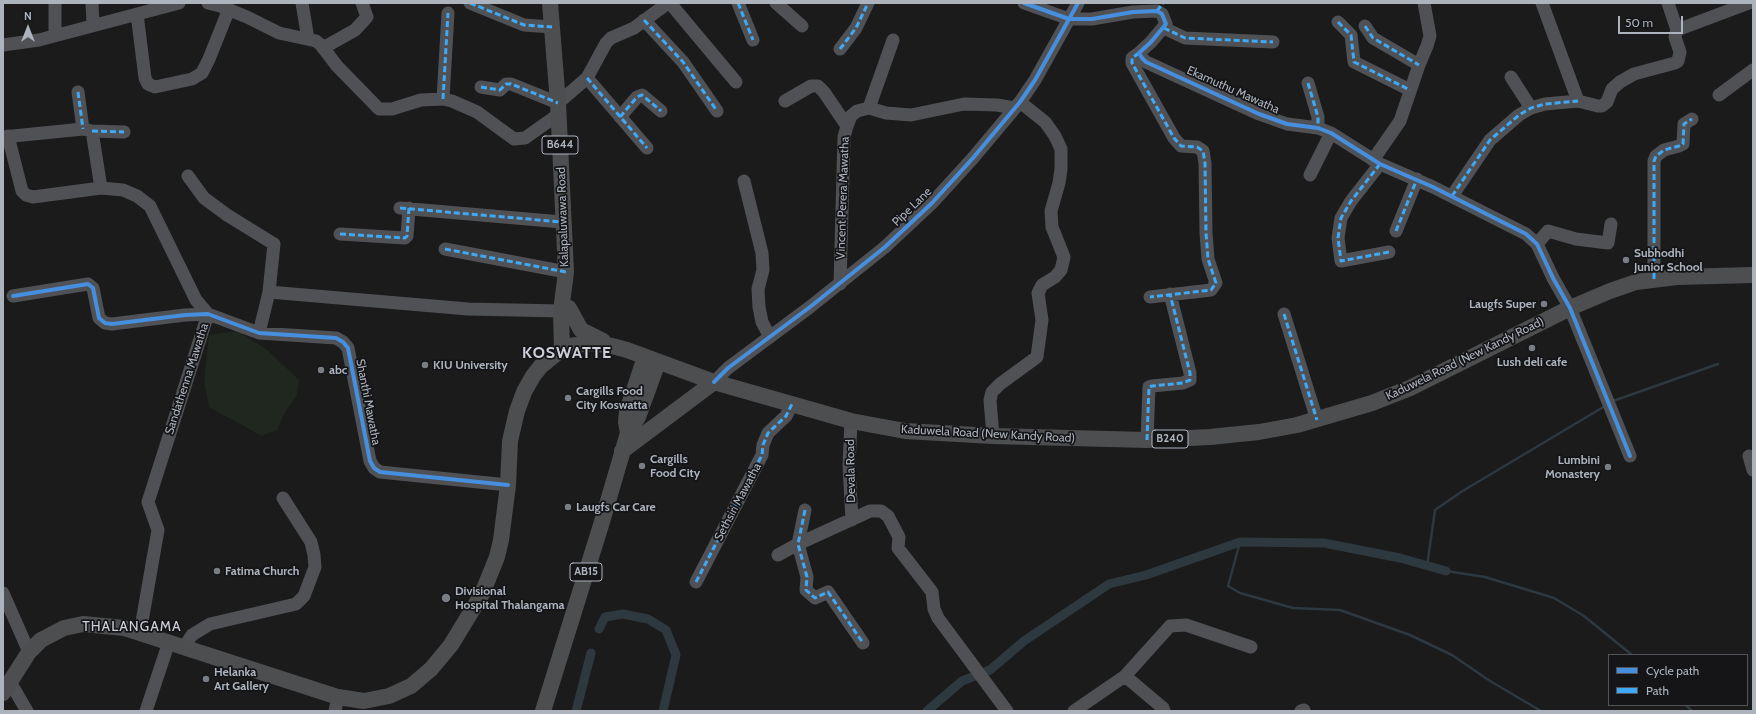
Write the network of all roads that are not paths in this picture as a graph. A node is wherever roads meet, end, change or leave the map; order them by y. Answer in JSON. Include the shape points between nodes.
{"nodes":[{"id":1,"x":55,"y":3,"type":"edge"},
{"id":2,"x":92,"y":3,"type":"edge"},
{"id":3,"x":177,"y":3,"type":"edge"},
{"id":4,"x":208,"y":3,"type":"edge"},
{"id":5,"x":302,"y":3,"type":"edge"},
{"id":6,"x":362,"y":3,"type":"edge"},
{"id":7,"x":470,"y":3,"type":"edge"},
{"id":8,"x":550,"y":3,"type":"edge"},
{"id":9,"x":669,"y":3,"type":"edge"},
{"id":10,"x":738,"y":3,"type":"edge"},
{"id":11,"x":776,"y":3,"type":"edge"},
{"id":12,"x":868,"y":3,"type":"edge"},
{"id":13,"x":1024,"y":3,"type":"edge"},
{"id":14,"x":1078,"y":3,"type":"edge"},
{"id":15,"x":1424,"y":3,"type":"edge"},
{"id":16,"x":1542,"y":3,"type":"edge"},
{"id":17,"x":1668,"y":3,"type":"edge"},
{"id":18,"x":1749,"y":3,"type":"edge"},
{"id":19,"x":1160,"y":7,"type":"edge"},
{"id":20,"x":229,"y":9,"type":"junction"},
{"id":21,"x":448,"y":13,"type":"dead end"},
{"id":22,"x":137,"y":14,"type":"junction"},
{"id":23,"x":1069,"y":19,"type":"junction"},
{"id":24,"x":644,"y":20,"type":"junction"},
{"id":25,"x":1338,"y":22,"type":"dead end"},
{"id":26,"x":93,"y":25,"type":"junction"},
{"id":27,"x":802,"y":26,"type":"dead end"},
{"id":28,"x":1365,"y":26,"type":"dead end"},
{"id":29,"x":552,"y":27,"type":"junction"},
{"id":30,"x":1164,"y":28,"type":"junction"},
{"id":31,"x":1677,"y":30,"type":"junction"},
{"id":32,"x":55,"y":34,"type":"junction"},
{"id":33,"x":308,"y":39,"type":"junction"},
{"id":34,"x":754,"y":40,"type":"dead end"},
{"id":35,"x":893,"y":40,"type":"dead end"},
{"id":36,"x":1273,"y":42,"type":"dead end"},
{"id":37,"x":3,"y":45,"type":"edge"},
{"id":38,"x":323,"y":48,"type":"junction"},
{"id":39,"x":840,"y":49,"type":"dead end"},
{"id":40,"x":1139,"y":53,"type":"junction"},
{"id":41,"x":1419,"y":65,"type":"junction"},
{"id":42,"x":1753,"y":70,"type":"edge"},
{"id":43,"x":1511,"y":77,"type":"dead end"},
{"id":44,"x":587,"y":78,"type":"junction"},
{"id":45,"x":736,"y":82,"type":"dead end"},
{"id":46,"x":1308,"y":83,"type":"dead end"},
{"id":47,"x":481,"y":87,"type":"dead end"},
{"id":48,"x":1410,"y":90,"type":"junction"},
{"id":49,"x":78,"y":92,"type":"dead end"},
{"id":50,"x":1719,"y":95,"type":"dead end"},
{"id":51,"x":443,"y":99,"type":"junction"},
{"id":52,"x":785,"y":101,"type":"dead end"},
{"id":53,"x":1578,"y":101,"type":"junction"},
{"id":54,"x":1017,"y":105,"type":"junction"},
{"id":55,"x":559,"y":108,"type":"junction"},
{"id":56,"x":869,"y":108,"type":"junction"},
{"id":57,"x":1531,"y":108,"type":"junction"},
{"id":58,"x":661,"y":111,"type":"dead end"},
{"id":59,"x":717,"y":111,"type":"dead end"},
{"id":60,"x":620,"y":117,"type":"junction"},
{"id":61,"x":1692,"y":119,"type":"dead end"},
{"id":62,"x":847,"y":126,"type":"junction"},
{"id":63,"x":1318,"y":128,"type":"junction"},
{"id":64,"x":88,"y":130,"type":"junction"},
{"id":65,"x":124,"y":132,"type":"dead end"},
{"id":66,"x":1331,"y":133,"type":"junction"},
{"id":67,"x":5,"y":137,"type":"edge"},
{"id":68,"x":647,"y":148,"type":"dead end"},
{"id":69,"x":1377,"y":162,"type":"junction"},
{"id":70,"x":1310,"y":175,"type":"dead end"},
{"id":71,"x":188,"y":176,"type":"dead end"},
{"id":72,"x":1417,"y":179,"type":"junction"},
{"id":73,"x":744,"y":181,"type":"dead end"},
{"id":74,"x":101,"y":188,"type":"junction"},
{"id":75,"x":1452,"y":196,"type":"junction"},
{"id":76,"x":562,"y":222,"type":"junction"},
{"id":77,"x":1611,"y":224,"type":"dead end"},
{"id":78,"x":1396,"y":231,"type":"dead end"},
{"id":79,"x":340,"y":234,"type":"dead end"},
{"id":80,"x":1538,"y":244,"type":"junction"},
{"id":81,"x":445,"y":249,"type":"dead end"},
{"id":82,"x":1389,"y":252,"type":"dead end"},
{"id":83,"x":1753,"y":275,"type":"edge"},
{"id":84,"x":565,"y":279,"type":"junction"},
{"id":85,"x":1654,"y":279,"type":"junction"},
{"id":86,"x":840,"y":284,"type":"junction"},
{"id":87,"x":269,"y":292,"type":"junction"},
{"id":88,"x":1170,"y":294,"type":"junction"},
{"id":89,"x":14,"y":296,"type":"dead end"},
{"id":90,"x":1150,"y":297,"type":"dead end"},
{"id":91,"x":1570,"y":308,"type":"junction"},
{"id":92,"x":565,"y":310,"type":"junction"},
{"id":93,"x":208,"y":314,"type":"junction"},
{"id":94,"x":1284,"y":314,"type":"dead end"},
{"id":95,"x":259,"y":333,"type":"junction"},
{"id":96,"x":770,"y":337,"type":"junction"},
{"id":97,"x":612,"y":346,"type":"junction"},
{"id":98,"x":566,"y":347,"type":"junction"},
{"id":99,"x":652,"y":359,"type":"junction"},
{"id":100,"x":714,"y":382,"type":"junction"},
{"id":101,"x":792,"y":404,"type":"junction"},
{"id":102,"x":1317,"y":420,"type":"junction"},
{"id":103,"x":852,"y":421,"type":"junction"},
{"id":104,"x":993,"y":436,"type":"junction"},
{"id":105,"x":1147,"y":440,"type":"junction"},
{"id":106,"x":622,"y":451,"type":"junction"},
{"id":107,"x":1630,"y":456,"type":"dead end"},
{"id":108,"x":1749,"y":456,"type":"dead end"},
{"id":109,"x":1753,"y":470,"type":"edge"},
{"id":110,"x":508,"y":485,"type":"junction"},
{"id":111,"x":283,"y":498,"type":"dead end"},
{"id":112,"x":805,"y":510,"type":"dead end"},
{"id":113,"x":852,"y":520,"type":"junction"},
{"id":114,"x":798,"y":544,"type":"junction"},
{"id":115,"x":778,"y":555,"type":"dead end"},
{"id":116,"x":696,"y":582,"type":"dead end"},
{"id":117,"x":3,"y":594,"type":"edge"},
{"id":118,"x":140,"y":633,"type":"junction"},
{"id":119,"x":863,"y":643,"type":"dead end"},
{"id":120,"x":176,"y":645,"type":"junction"},
{"id":121,"x":1251,"y":647,"type":"dead end"},
{"id":122,"x":29,"y":652,"type":"junction"},
{"id":123,"x":1125,"y":676,"type":"junction"},
{"id":124,"x":7,"y":688,"type":"edge"},
{"id":125,"x":337,"y":704,"type":"edge"},
{"id":126,"x":27,"y":711,"type":"edge"},
{"id":127,"x":146,"y":711,"type":"edge"},
{"id":128,"x":543,"y":711,"type":"edge"},
{"id":129,"x":1007,"y":711,"type":"edge"},
{"id":130,"x":1074,"y":711,"type":"edge"},
{"id":131,"x":1164,"y":711,"type":"edge"}],
"edges":[{"from":1,"to":32,"type":"street"},
{"from":2,"to":26,"type":"street"},
{"from":3,"to":22,"type":"street"},
{"from":4,"to":20,"type":"street"},
{"from":5,"to":33,"type":"street"},
{"from":6,"to":38,"type":"street","via":[[367,17],[363,22],[355,30]]},
{"from":7,"to":29,"type":"street","via":[[524,24]]},
{"from":8,"to":29,"type":"main road","name":"Kalapaluwawa Road","number":"B644"},
{"from":9,"to":24,"type":"street"},
{"from":9,"to":45,"type":"street"},
{"from":10,"to":34,"type":"street"},
{"from":11,"to":27,"type":"street"},
{"from":12,"to":39,"type":"street","via":[[856,28]]},
{"from":13,"to":23,"type":"street"},
{"from":14,"to":23,"type":"street","name":"Pipe Lane"},
{"from":15,"to":41,"type":"street","via":[[1430,36]]},
{"from":16,"to":53,"type":"street"},
{"from":17,"to":31,"type":"street"},
{"from":18,"to":31,"type":"street"},
{"from":19,"to":23,"type":"street","via":[[1092,19]]},
{"from":19,"to":30,"type":"street","via":[[1166,21]]},
{"from":20,"to":22,"type":"street","via":[[202,73],[192,79],[155,87],[148,84],[145,78]]},
{"from":20,"to":33,"type":"street","via":[[279,33]]},
{"from":21,"to":51,"type":"street"},
{"from":22,"to":26,"type":"street"},
{"from":23,"to":54,"type":"street","name":"Pipe Lane","via":[[1035,80]]},
{"from":24,"to":44,"type":"street","via":[[606,43]]},
{"from":24,"to":59,"type":"street","via":[[683,62]]},
{"from":25,"to":48,"type":"street","via":[[1351,35],[1354,62]]},
{"from":26,"to":32,"type":"street"},
{"from":28,"to":41,"type":"street","via":[[1373,38]]},
{"from":29,"to":55,"type":"main road","name":"Kalapaluwawa Road","number":"B644"},
{"from":30,"to":36,"type":"street","via":[[1185,38]]},
{"from":30,"to":40,"type":"street"},
{"from":31,"to":53,"type":"street","via":[[1675,37],[1680,52],[1675,63],[1634,74],[1620,82],[1612,89],[1607,102],[1602,106]]},
{"from":32,"to":37,"type":"street","via":[[38,40]]},
{"from":33,"to":38,"type":"street","via":[[316,41]]},
{"from":35,"to":56,"type":"street"},
{"from":38,"to":51,"type":"street","via":[[379,109],[392,109],[421,100]]},
{"from":40,"to":63,"type":"street","name":"Ekamuthu Mawatha","via":[[1146,62],[1259,114],[1287,124]]},
{"from":40,"to":88,"type":"street","via":[[1132,58],[1132,62],[1174,138],[1181,146],[1201,148],[1205,163],[1208,259],[1216,283],[1211,290]]},
{"from":41,"to":48,"type":"street"},
{"from":42,"to":50,"type":"street"},
{"from":43,"to":57,"type":"street"},
{"from":44,"to":55,"type":"street"},
{"from":44,"to":60,"type":"street"},
{"from":46,"to":63,"type":"street","via":[[1318,117]]},
{"from":47,"to":55,"type":"street","via":[[500,90],[506,84],[511,84]]},
{"from":48,"to":69,"type":"street","via":[[1400,121]]},
{"from":49,"to":64,"type":"street"},
{"from":51,"to":55,"type":"street","via":[[477,112],[514,139],[525,138]]},
{"from":52,"to":62,"type":"street","name":"Vincent Perera Mawatha","via":[[811,86],[818,86]]},
{"from":53,"to":57,"type":"street"},
{"from":54,"to":56,"type":"street","via":[[964,104],[911,115],[886,113]]},
{"from":54,"to":86,"type":"street","name":"Pipe Lane","via":[[932,203]]},
{"from":54,"to":104,"type":"street","via":[[1045,122],[1060,149],[1059,183],[1051,211],[1052,226],[1064,257],[1063,266],[1056,277],[1042,285],[1038,293],[1042,320],[1037,357],[992,392],[990,400]]},
{"from":55,"to":76,"type":"main road","name":"Kalapaluwawa Road","number":"B644"},
{"from":56,"to":62,"type":"street","via":[[857,110]]},
{"from":57,"to":75,"type":"street","via":[[1490,140]]},
{"from":58,"to":60,"type":"street","via":[[642,95],[637,97]]},
{"from":60,"to":68,"type":"street"},
{"from":61,"to":85,"type":"street","via":[[1684,124],[1683,144],[1664,150],[1654,161]]},
{"from":62,"to":86,"type":"street","name":"Vincent Perera Mawatha","via":[[844,137]]},
{"from":63,"to":66,"type":"street","name":"Ekamuthu Mawatha"},
{"from":64,"to":65,"type":"street"},
{"from":64,"to":67,"type":"street"},
{"from":64,"to":74,"type":"street"},
{"from":66,"to":69,"type":"street","name":"Ekamuthu Mawatha"},
{"from":66,"to":70,"type":"street"},
{"from":67,"to":74,"type":"street","name":"Sandathenna Mawatha","via":[[22,190],[26,195],[33,197]]},
{"from":69,"to":72,"type":"street","name":"Ekamuthu Mawatha"},
{"from":69,"to":82,"type":"street","via":[[1341,218],[1338,238],[1341,261]]},
{"from":71,"to":87,"type":"street","via":[[204,198],[274,244]]},
{"from":72,"to":75,"type":"street","name":"Ekamuthu Mawatha"},
{"from":72,"to":78,"type":"street"},
{"from":73,"to":96,"type":"street","via":[[762,253],[759,307],[762,322]]},
{"from":74,"to":93,"type":"street","name":"Sandathenna Mawatha","via":[[123,190],[150,206],[196,300]]},
{"from":75,"to":80,"type":"street","name":"Ekamuthu Mawatha","via":[[1526,234]]},
{"from":76,"to":79,"type":"street","via":[[404,208],[406,238]]},
{"from":76,"to":84,"type":"main road","name":"Kalapaluwawa Road","number":"B644"},
{"from":77,"to":80,"type":"street","via":[[1608,243],[1576,239],[1548,231]]},
{"from":80,"to":91,"type":"street","name":"Ekamuthu Mawatha"},
{"from":81,"to":84,"type":"street"},
{"from":83,"to":85,"type":"main road","name":"Kaduwela Road (New Kandy Road)","number":"B240","via":[[1703,275]]},
{"from":84,"to":92,"type":"main road","name":"Kalapaluwawa Road","number":"B644","via":[[569,299]]},
{"from":85,"to":91,"type":"main road","name":"Kaduwela Road (New Kandy Road)","number":"B240","via":[[1636,282]]},
{"from":86,"to":96,"type":"street","name":"Pipe Lane"},
{"from":87,"to":92,"type":"street","via":[[468,308]]},
{"from":87,"to":95,"type":"street"},
{"from":88,"to":90,"type":"street"},
{"from":88,"to":105,"type":"street","via":[[1190,380],[1149,387]]},
{"from":89,"to":93,"type":"street","via":[[88,284],[92,288],[99,318],[105,323],[112,324]]},
{"from":91,"to":102,"type":"main road","name":"Kaduwela Road (New Kandy Road)","number":"B240","via":[[1410,388]]},
{"from":91,"to":107,"type":"street","name":"Ekamuthu Mawatha"},
{"from":92,"to":97,"type":"main road","via":[[580,330]]},
{"from":92,"to":98,"type":"main road","name":"Kalapaluwawa Road","number":"B644"},
{"from":93,"to":95,"type":"street","name":"Shanthi Mawatha"},
{"from":93,"to":118,"type":"street","name":"Sandathenna Mawatha","via":[[148,502],[158,530]]},
{"from":94,"to":102,"type":"street"},
{"from":95,"to":110,"type":"street","name":"Shanthi Mawatha","via":[[336,338],[343,342],[348,348],[370,461],[380,472]]},
{"from":96,"to":100,"type":"street","name":"Pipe Lane","via":[[728,368]]},
{"from":97,"to":98,"type":"main road","name":"Kaduwela Road (New Kandy Road)","number":"B240","via":[[591,343]]},
{"from":97,"to":99,"type":"main road","name":"Kaduwela Road (New Kandy Road)","number":"B240"},
{"from":98,"to":110,"type":"main road","via":[[541,366],[524,392],[512,429]]},
{"from":99,"to":100,"type":"main road","name":"Kaduwela Road (New Kandy Road)","number":"B240"},
{"from":99,"to":106,"type":"main road","number":"AB15","via":[[638,417],[628,433]]},
{"from":100,"to":101,"type":"main road","name":"Kaduwela Road (New Kandy Road)","number":"B240"},
{"from":100,"to":106,"type":"main road"},
{"from":101,"to":103,"type":"main road","name":"Kaduwela Road (New Kandy Road)","number":"B240"},
{"from":101,"to":116,"type":"street","name":"Sethsiri Mawatha","via":[[786,416],[768,433],[762,456]]},
{"from":102,"to":105,"type":"main road","name":"Kaduwela Road (New Kandy Road)","number":"B240","via":[[1238,435]]},
{"from":103,"to":104,"type":"main road","name":"Kaduwela Road (New Kandy Road)","number":"B240","via":[[905,430]]},
{"from":103,"to":113,"type":"street","name":"Devala Road","via":[[849,466]]},
{"from":104,"to":105,"type":"main road","name":"Kaduwela Road (New Kandy Road)","number":"B240"},
{"from":106,"to":128,"type":"main road","number":"AB15"},
{"from":108,"to":109,"type":"street"},
{"from":110,"to":125,"type":"main road","via":[[501,540],[489,577],[473,611],[442,657],[411,686],[389,696]]},
{"from":111,"to":120,"type":"street","via":[[311,542],[314,555],[315,567],[304,596],[296,604],[210,624]]},
{"from":112,"to":114,"type":"street"},
{"from":113,"to":114,"type":"street"},
{"from":113,"to":129,"type":"street","via":[[870,511],[881,511],[888,516],[899,537],[898,548],[932,592],[936,614]]},
{"from":114,"to":115,"type":"street"},
{"from":114,"to":119,"type":"street","via":[[807,578],[806,590],[815,598],[828,592]]},
{"from":117,"to":122,"type":"street"},
{"from":118,"to":120,"type":"main road"},
{"from":118,"to":122,"type":"main road","via":[[111,625],[73,625],[41,640]]},
{"from":120,"to":125,"type":"main road"},
{"from":120,"to":127,"type":"street"},
{"from":121,"to":123,"type":"street","via":[[1186,624],[1170,626]]},
{"from":122,"to":124,"type":"main road"},
{"from":123,"to":130,"type":"street"},
{"from":123,"to":131,"type":"street"},
{"from":124,"to":126,"type":"street"}]}
